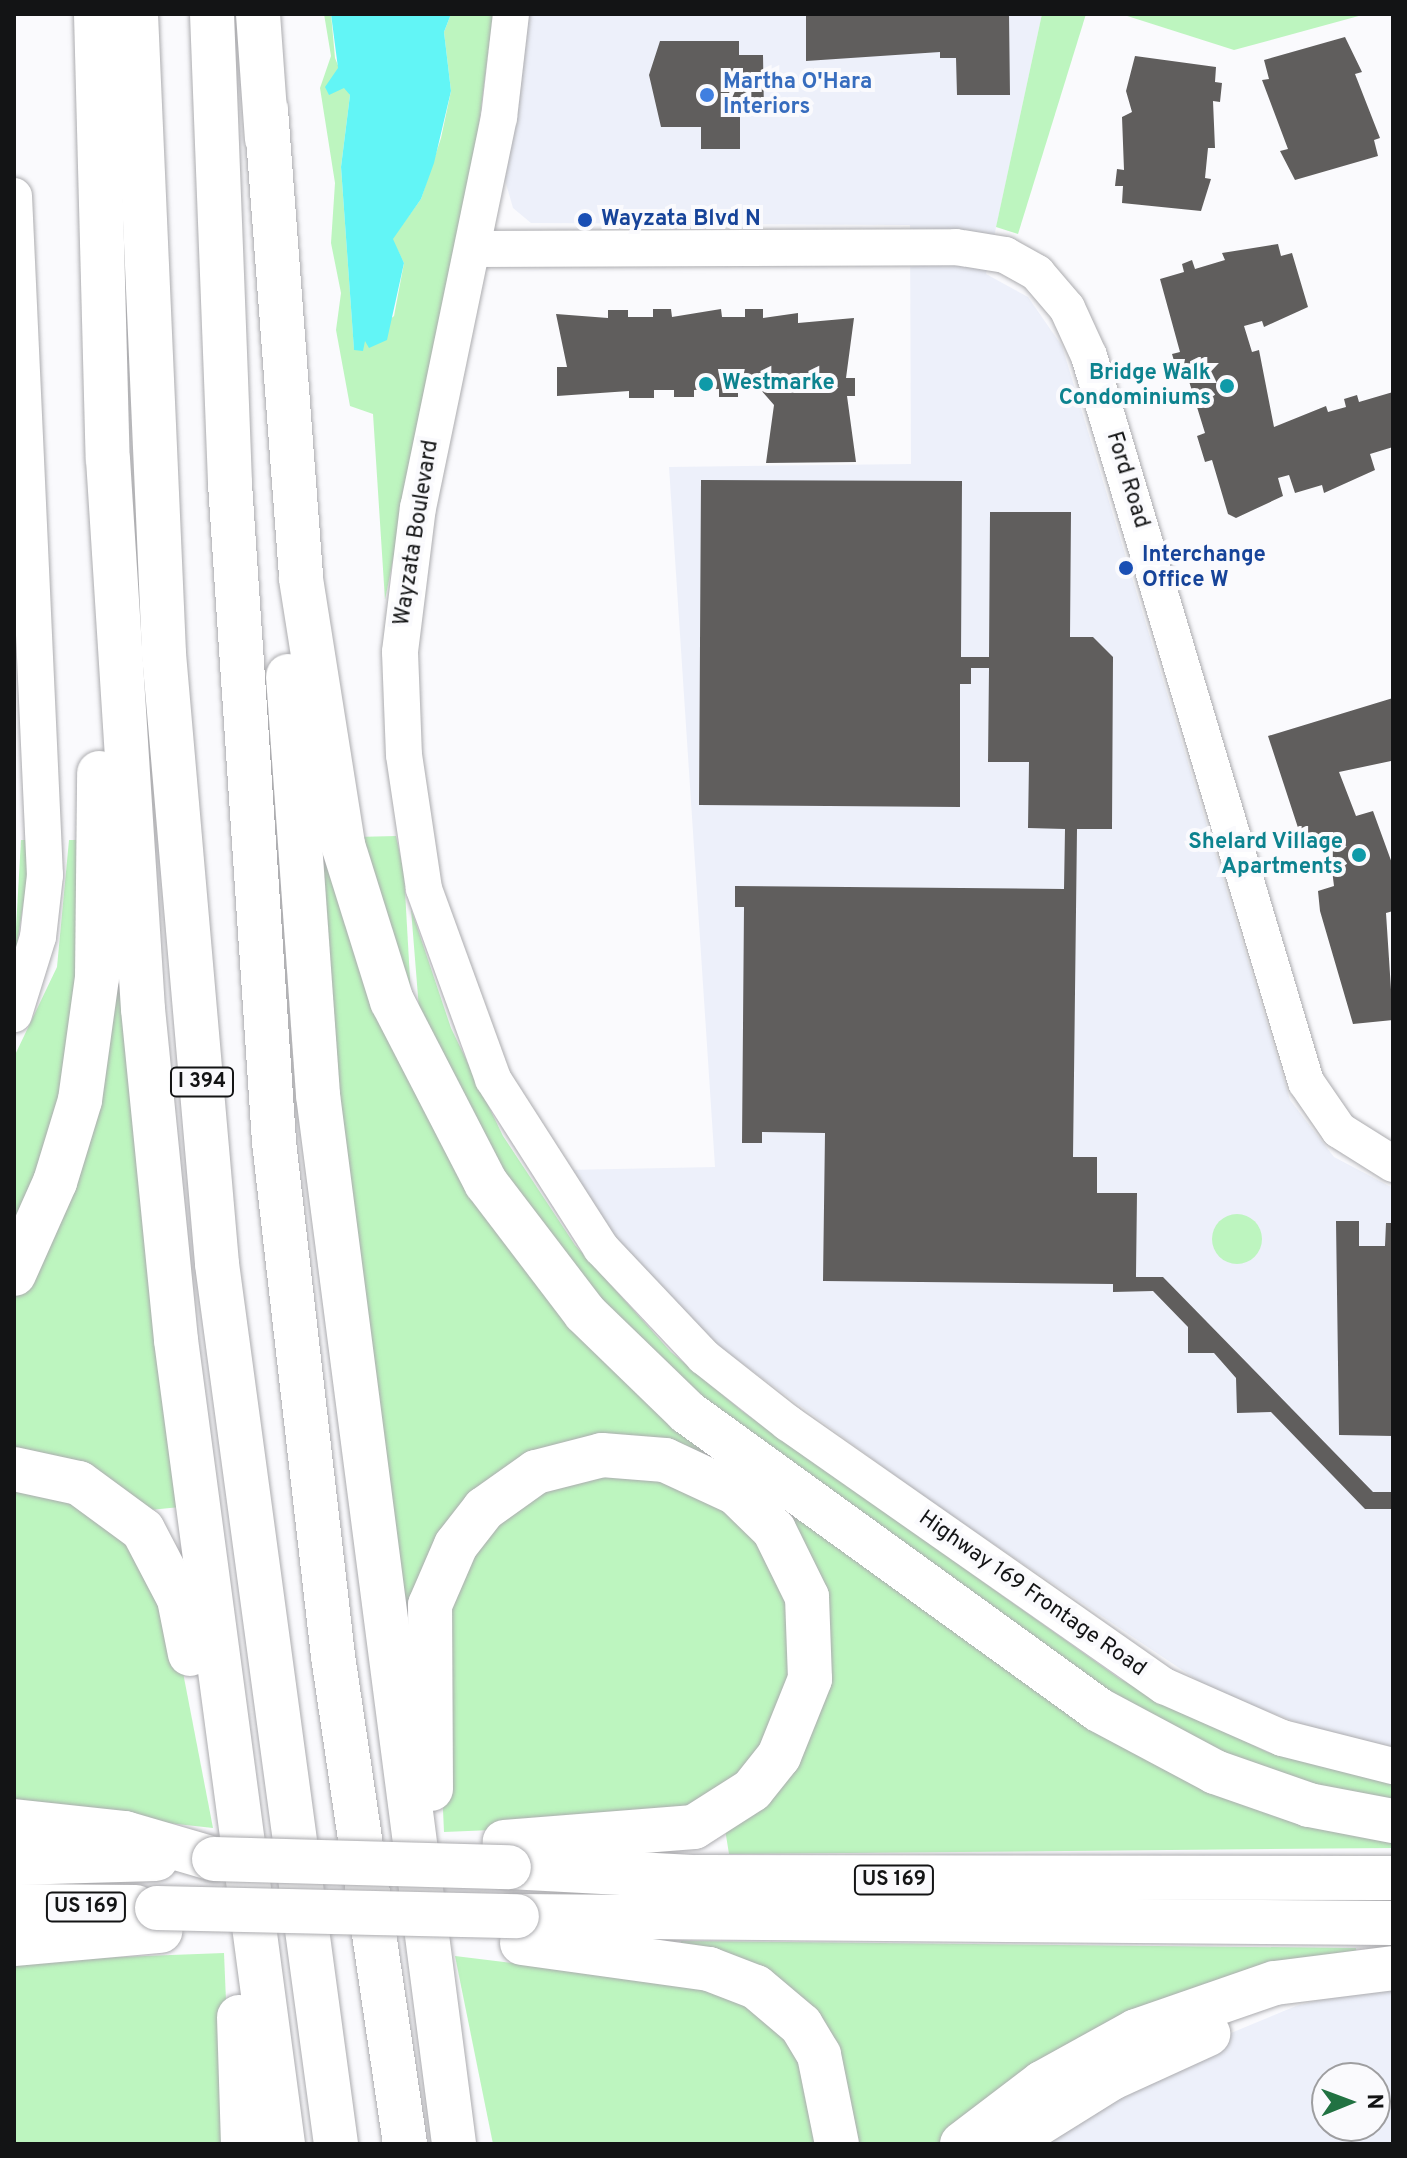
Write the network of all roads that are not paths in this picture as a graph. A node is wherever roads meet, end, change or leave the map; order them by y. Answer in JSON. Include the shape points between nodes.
{"nodes":[{"id":1,"x":96,"y":14,"type":"edge"},
{"id":2,"x":136,"y":14,"type":"edge"},
{"id":3,"x":212,"y":14,"type":"edge"},
{"id":4,"x":258,"y":14,"type":"edge"},
{"id":5,"x":511,"y":14,"type":"edge"},
{"id":6,"x":266,"y":110,"type":"junction"},
{"id":7,"x":14,"y":196,"type":"edge"},
{"id":8,"x":473,"y":249,"type":"junction"},
{"id":9,"x":108,"y":459,"type":"junction"},
{"id":10,"x":21,"y":464,"type":"edge"},
{"id":11,"x":14,"y":1014,"type":"edge"},
{"id":12,"x":1393,"y":1164,"type":"edge"},
{"id":13,"x":14,"y":1274,"type":"edge"},
{"id":14,"x":704,"y":1357,"type":"joint"},
{"id":15,"x":14,"y":1469,"type":"edge"},
{"id":16,"x":1393,"y":1766,"type":"edge"},
{"id":17,"x":14,"y":1821,"type":"edge"},
{"id":18,"x":1393,"y":1821,"type":"edge"},
{"id":19,"x":228,"y":1843,"type":"junction"},
{"id":20,"x":148,"y":1849,"type":"junction"},
{"id":21,"x":507,"y":1854,"type":"junction"},
{"id":22,"x":14,"y":1863,"type":"edge"},
{"id":23,"x":1393,"y":1878,"type":"edge"},
{"id":24,"x":411,"y":1888,"type":"junction"},
{"id":25,"x":14,"y":1906,"type":"edge"},
{"id":26,"x":255,"y":1907,"type":"junction"},
{"id":27,"x":1393,"y":1923,"type":"edge"},
{"id":28,"x":520,"y":1930,"type":"junction"},
{"id":29,"x":431,"y":1940,"type":"junction"},
{"id":30,"x":14,"y":1944,"type":"edge"},
{"id":31,"x":1393,"y":1968,"type":"edge"},
{"id":32,"x":243,"y":2144,"type":"edge"},
{"id":33,"x":283,"y":2144,"type":"edge"},
{"id":34,"x":336,"y":2144,"type":"edge"},
{"id":35,"x":405,"y":2144,"type":"edge"},
{"id":36,"x":454,"y":2144,"type":"edge"},
{"id":37,"x":481,"y":2144,"type":"edge"},
{"id":38,"x":837,"y":2144,"type":"edge"},
{"id":39,"x":962,"y":2144,"type":"edge"},
{"id":40,"x":1007,"y":2144,"type":"edge"}],
"edges":[{"from":1,"to":9,"type":"highway"},
{"from":2,"to":34,"type":"highway","number":"I 394","via":[[164,654],[217,1264]]},
{"from":3,"to":35,"type":"highway","number":"I 394","via":[[231,500],[272,1127],[333,1656]]},
{"from":4,"to":6,"type":"highway"},
{"from":5,"to":8,"type":"street","name":"Wayzata Boulevard"},
{"from":6,"to":18,"type":"highway","via":[[301,579],[343,845],[392,1001],[486,1183],[585,1313],[687,1412],[1074,1692],[1215,1772],[1309,1805]]},
{"from":6,"to":24,"type":"highway","via":[[284,606],[318,1095]]},
{"from":7,"to":10,"type":"street"},
{"from":8,"to":12,"type":"street","name":"Ford Road","via":[[956,247],[1005,255],[1037,273],[1067,308],[1089,356],[1306,1082],[1339,1130]]},
{"from":8,"to":14,"type":"street","name":"Wayzata Boulevard","via":[[403,605],[401,718],[424,889],[479,1049],[542,1165],[601,1248]]},
{"from":9,"to":13,"type":"highway","via":[[94,1018],[68,1145]]},
{"from":9,"to":19,"type":"highway","via":[[159,1180]]},
{"from":10,"to":11,"type":"street","via":[[45,875],[38,937]]},
{"from":14,"to":16,"type":"street","name":"Highway 169 Frontage Road","via":[[1164,1686],[1282,1738]]},
{"from":15,"to":19,"type":"highway","via":[[90,1489],[122,1509],[156,1548],[179,1599]]},
{"from":17,"to":20,"type":"highway"},
{"from":19,"to":20,"type":"highway"},
{"from":19,"to":24,"type":"highway","bridge":true},
{"from":19,"to":26,"type":"highway"},
{"from":20,"to":22,"type":"highway","number":"US 169"},
{"from":21,"to":23,"type":"highway","number":"US 169","via":[[711,1878]]},
{"from":21,"to":24,"type":"highway"},
{"from":21,"to":24,"type":"highway","via":[[694,1827],[752,1790],[779,1756],[810,1679],[807,1597],[774,1530],[711,1477],[643,1455],[580,1459],[520,1481],[469,1526],[436,1586],[427,1630],[431,1801]]},
{"from":24,"to":26,"type":"highway","number":"US 169","bridge":true},
{"from":24,"to":28,"type":"highway"},
{"from":24,"to":29,"type":"highway"},
{"from":25,"to":26,"type":"highway","number":"US 169","bridge":true},
{"from":26,"to":30,"type":"highway","via":[[160,1931]]},
{"from":26,"to":32,"type":"highway","via":[[237,1986]]},
{"from":26,"to":33,"type":"highway"},
{"from":27,"to":28,"type":"highway","number":"US 169"},
{"from":28,"to":38,"type":"highway","via":[[709,1969],[756,1987],[801,2025],[819,2055]]},
{"from":29,"to":36,"type":"highway"},
{"from":29,"to":37,"type":"highway"},
{"from":31,"to":39,"type":"highway","via":[[1275,1983],[1136,2031],[1042,2083]]},
{"from":31,"to":40,"type":"highway","via":[[1294,1996],[1162,2053]]}]}
